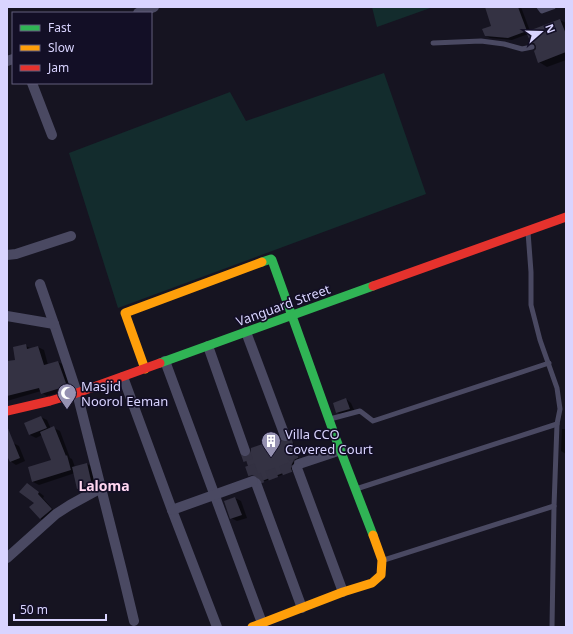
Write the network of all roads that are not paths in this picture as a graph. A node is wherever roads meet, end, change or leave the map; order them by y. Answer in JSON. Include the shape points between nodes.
{"nodes":[{"id":1,"x":154,"y":7,"type":"edge"},
{"id":2,"x":539,"y":7,"type":"edge"},
{"id":3,"x":553,"y":7,"type":"edge"},
{"id":4,"x":141,"y":12,"type":"edge"},
{"id":5,"x":433,"y":43,"type":"dead end"},
{"id":6,"x":532,"y":47,"type":"dead end"},
{"id":7,"x":32,"y":84,"type":"edge"},
{"id":8,"x":52,"y":135,"type":"dead end"},
{"id":9,"x":566,"y":217,"type":"edge"},
{"id":10,"x":528,"y":230,"type":"junction"},
{"id":11,"x":70,"y":236,"type":"dead end"},
{"id":12,"x":7,"y":255,"type":"edge"},
{"id":13,"x":40,"y":284,"type":"dead end"},
{"id":14,"x":292,"y":315,"type":"junction"},
{"id":15,"x":7,"y":316,"type":"edge"},
{"id":16,"x":54,"y":324,"type":"junction"},
{"id":17,"x":246,"y":332,"type":"junction"},
{"id":18,"x":208,"y":346,"type":"junction"},
{"id":19,"x":165,"y":361,"type":"junction"},
{"id":20,"x":549,"y":363,"type":"junction"},
{"id":21,"x":145,"y":369,"type":"junction"},
{"id":22,"x":123,"y":377,"type":"junction"},
{"id":23,"x":77,"y":393,"type":"junction"},
{"id":24,"x":7,"y":410,"type":"edge"},
{"id":25,"x":329,"y":419,"type":"junction"},
{"id":26,"x":558,"y":424,"type":"junction"},
{"id":27,"x":285,"y":436,"type":"tunnel mouth"},
{"id":28,"x":340,"y":450,"type":"junction"},
{"id":29,"x":245,"y":451,"type":"tunnel mouth"},
{"id":30,"x":101,"y":488,"type":"junction"},
{"id":31,"x":355,"y":490,"type":"junction"},
{"id":32,"x":214,"y":495,"type":"junction"},
{"id":33,"x":554,"y":506,"type":"junction"},
{"id":34,"x":172,"y":510,"type":"junction"},
{"id":35,"x":7,"y":558,"type":"edge"},
{"id":36,"x":382,"y":560,"type":"junction"},
{"id":37,"x":343,"y":592,"type":"junction"},
{"id":38,"x":302,"y":608,"type":"junction"},
{"id":39,"x":134,"y":621,"type":"dead end"},
{"id":40,"x":262,"y":624,"type":"junction"},
{"id":41,"x":217,"y":627,"type":"edge"},
{"id":42,"x":252,"y":627,"type":"edge"},
{"id":43,"x":552,"y":627,"type":"edge"}],
"edges":[{"from":1,"to":4,"type":"street"},
{"from":2,"to":3,"type":"lane","via":[[542,11]]},
{"from":5,"to":6,"type":"lane","via":[[481,41],[522,49]]},
{"from":7,"to":8,"type":"street"},
{"from":9,"to":10,"type":"street","name":"Vanguard Street"},
{"from":10,"to":14,"type":"street","name":"Vanguard Street"},
{"from":10,"to":20,"type":"lane","via":[[531,305]]},
{"from":11,"to":12,"type":"street"},
{"from":13,"to":16,"type":"street"},
{"from":14,"to":17,"type":"street","name":"Vanguard Street"},
{"from":14,"to":21,"type":"street","via":[[272,260],[124,313]]},
{"from":14,"to":25,"type":"street"},
{"from":15,"to":16,"type":"street"},
{"from":16,"to":23,"type":"street"},
{"from":17,"to":18,"type":"street","name":"Vanguard Street"},
{"from":17,"to":27,"type":"street"},
{"from":18,"to":19,"type":"street","name":"Vanguard Street"},
{"from":18,"to":29,"type":"street"},
{"from":19,"to":21,"type":"street","name":"Vanguard Street"},
{"from":19,"to":32,"type":"street"},
{"from":20,"to":25,"type":"lane","via":[[373,421],[360,411]]},
{"from":20,"to":26,"type":"lane","via":[[557,388],[560,409]]},
{"from":21,"to":22,"type":"street","name":"Vanguard Street"},
{"from":22,"to":23,"type":"street","name":"Vanguard Street"},
{"from":22,"to":34,"type":"street"},
{"from":23,"to":24,"type":"street","name":"Vanguard Street"},
{"from":23,"to":30,"type":"street"},
{"from":25,"to":28,"type":"street"},
{"from":26,"to":31,"type":"lane"},
{"from":26,"to":33,"type":"lane"},
{"from":28,"to":31,"type":"street"},
{"from":28,"to":37,"type":"street","via":[[298,466]]},
{"from":30,"to":35,"type":"street","via":[[56,514]]},
{"from":30,"to":39,"type":"street"},
{"from":31,"to":36,"type":"street"},
{"from":32,"to":34,"type":"street"},
{"from":32,"to":38,"type":"street","via":[[255,482]]},
{"from":32,"to":40,"type":"street"},
{"from":33,"to":36,"type":"lane"},
{"from":33,"to":43,"type":"lane"},
{"from":34,"to":41,"type":"street"},
{"from":36,"to":37,"type":"street","via":[[381,575],[372,583]]},
{"from":37,"to":38,"type":"street"},
{"from":38,"to":40,"type":"street"},
{"from":40,"to":42,"type":"street"}]}
